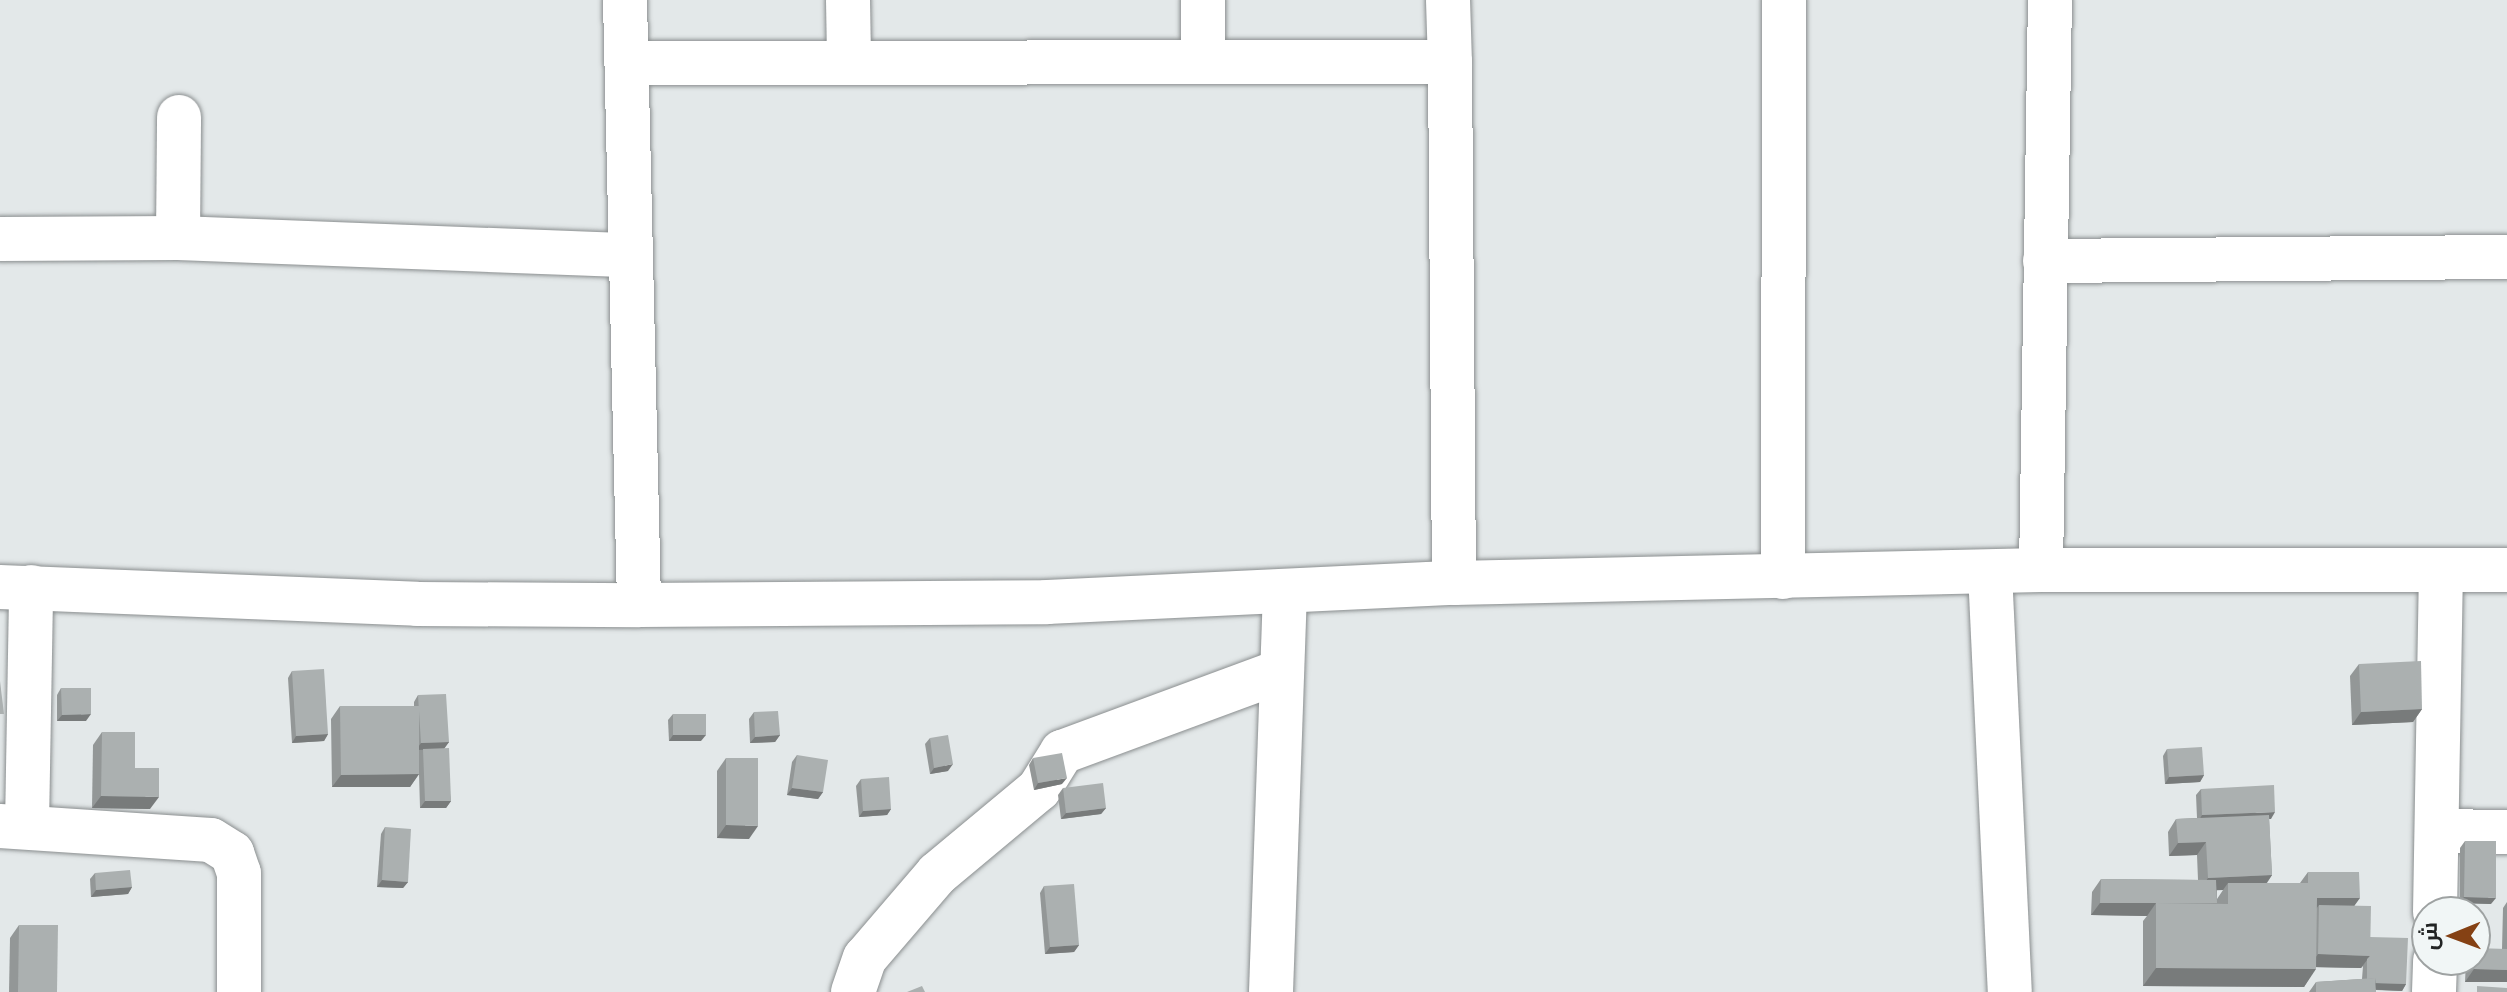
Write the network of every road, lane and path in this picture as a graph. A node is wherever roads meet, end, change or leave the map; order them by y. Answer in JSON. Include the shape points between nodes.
{"nodes":[{"id":1,"x":625,"y":0,"type":"edge"},
{"id":2,"x":848,"y":0,"type":"edge"},
{"id":3,"x":1203,"y":0,"type":"edge"},
{"id":4,"x":1448,"y":0,"type":"edge"},
{"id":5,"x":1784,"y":0,"type":"edge"},
{"id":6,"x":2050,"y":0,"type":"edge"},
{"id":7,"x":849,"y":60,"type":"junction"},
{"id":8,"x":1203,"y":62,"type":"junction"},
{"id":9,"x":1450,"y":62,"type":"junction"},
{"id":10,"x":627,"y":63,"type":"junction"},
{"id":11,"x":179,"y":117,"type":"dead end"},
{"id":12,"x":178,"y":238,"type":"junction"},
{"id":13,"x":0,"y":239,"type":"edge"},
{"id":14,"x":629,"y":255,"type":"junction"},
{"id":15,"x":2507,"y":257,"type":"edge"},
{"id":16,"x":2045,"y":261,"type":"junction"},
{"id":17,"x":2041,"y":570,"type":"junction"},
{"id":18,"x":2441,"y":570,"type":"junction"},
{"id":19,"x":2507,"y":570,"type":"edge"},
{"id":20,"x":1990,"y":572,"type":"junction"},
{"id":21,"x":1783,"y":577,"type":"junction"},
{"id":22,"x":1454,"y":583,"type":"junction"},
{"id":23,"x":16,"y":587,"type":"edge"},
{"id":24,"x":1285,"y":591,"type":"junction"},
{"id":25,"x":639,"y":605,"type":"junction"},
{"id":26,"x":1281,"y":671,"type":"junction"},
{"id":27,"x":14,"y":826,"type":"edge"},
{"id":28,"x":2437,"y":831,"type":"junction"},
{"id":29,"x":2507,"y":832,"type":"edge"},
{"id":30,"x":2435,"y":896,"type":"edge"},
{"id":31,"x":239,"y":992,"type":"edge"},
{"id":32,"x":853,"y":992,"type":"edge"},
{"id":33,"x":1271,"y":992,"type":"edge"},
{"id":34,"x":2010,"y":992,"type":"edge"}],
"edges":[{"from":1,"to":10,"type":"street"},
{"from":2,"to":7,"type":"street"},
{"from":3,"to":8,"type":"street"},
{"from":4,"to":9,"type":"street"},
{"from":5,"to":21,"type":"street"},
{"from":6,"to":16,"type":"street"},
{"from":7,"to":8,"type":"street"},
{"from":7,"to":10,"type":"street"},
{"from":8,"to":9,"type":"street"},
{"from":9,"to":22,"type":"street"},
{"from":10,"to":14,"type":"street"},
{"from":11,"to":12,"type":"street"},
{"from":12,"to":13,"type":"street"},
{"from":12,"to":14,"type":"street"},
{"from":14,"to":25,"type":"street"},
{"from":15,"to":16,"type":"street"},
{"from":16,"to":17,"type":"street"},
{"from":17,"to":18,"type":"street"},
{"from":17,"to":20,"type":"street"},
{"from":18,"to":19,"type":"street"},
{"from":18,"to":28,"type":"street"},
{"from":20,"to":21,"type":"street"},
{"from":20,"to":34,"type":"street"},
{"from":21,"to":22,"type":"street"},
{"from":22,"to":24,"type":"street"},
{"from":23,"to":25,"type":"street","via":[[417,604]]},
{"from":23,"to":27,"type":"street"},
{"from":24,"to":25,"type":"street","via":[[1047,602]]},
{"from":24,"to":26,"type":"street"},
{"from":26,"to":32,"type":"street","via":[[1062,752],[1039,789],[946,863],[865,958]]},
{"from":26,"to":33,"type":"street"},
{"from":27,"to":31,"type":"street","via":[[211,840],[232,853],[239,873]]},
{"from":28,"to":29,"type":"street"},
{"from":28,"to":30,"type":"street"}]}
